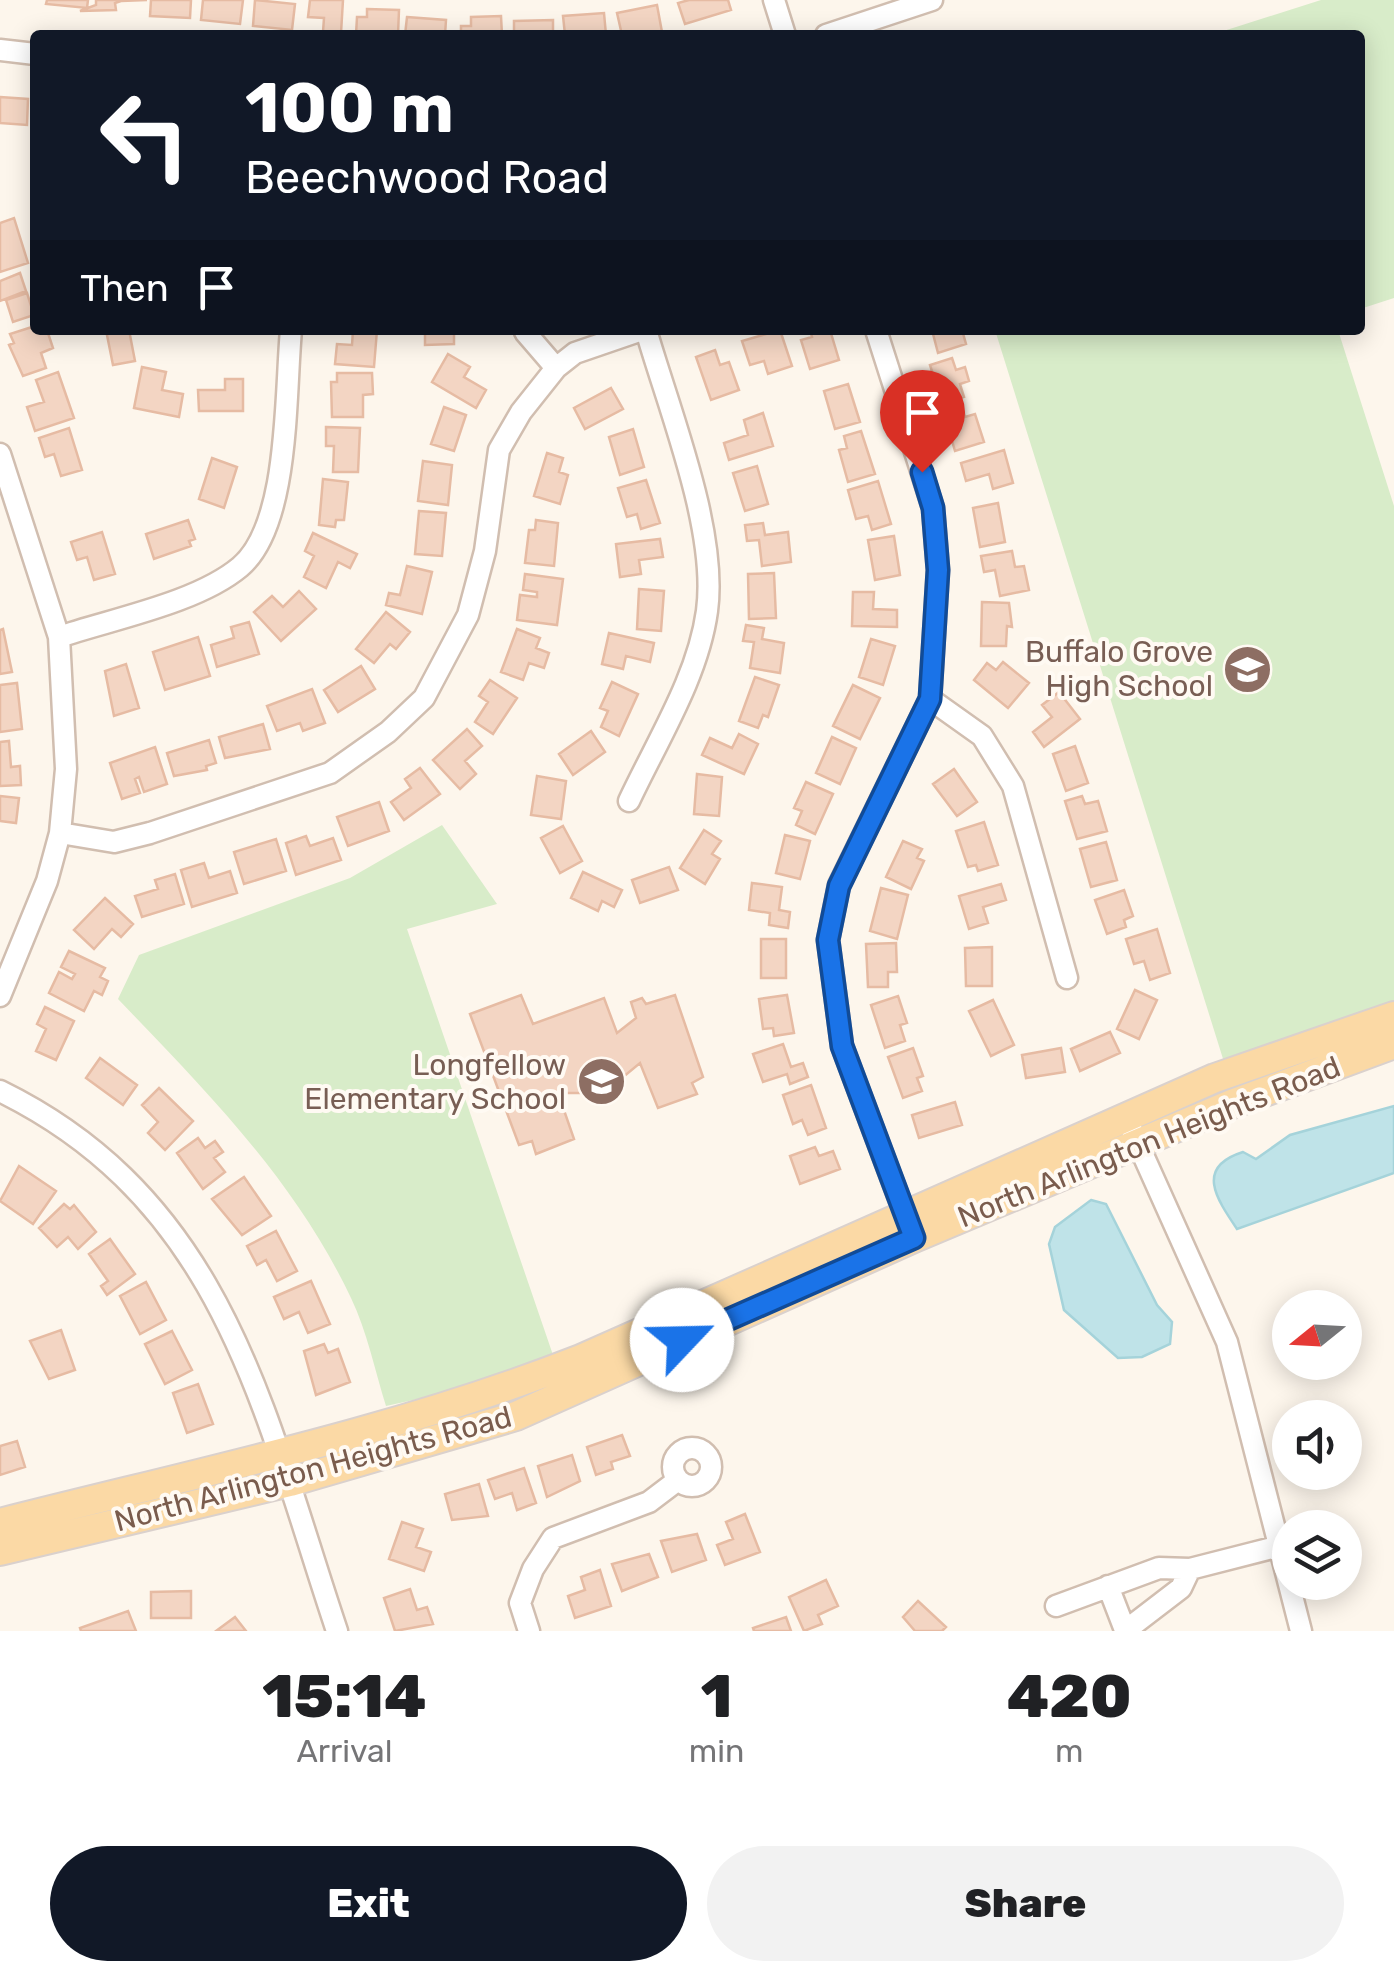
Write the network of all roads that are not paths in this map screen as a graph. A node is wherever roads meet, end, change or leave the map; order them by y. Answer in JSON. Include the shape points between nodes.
{"nodes":[{"id":1,"x":774,"y":0,"type":"edge"},
{"id":2,"x":932,"y":0,"type":"edge"},
{"id":3,"x":784,"y":30,"type":"edge"},
{"id":4,"x":841,"y":30,"type":"edge"},
{"id":5,"x":0,"y":50,"type":"edge"},
{"id":6,"x":30,"y":53,"type":"edge"},
{"id":7,"x":290,"y":335,"type":"edge"},
{"id":8,"x":528,"y":335,"type":"edge"},
{"id":9,"x":629,"y":335,"type":"edge"},
{"id":10,"x":645,"y":335,"type":"edge"},
{"id":11,"x":878,"y":335,"type":"edge"},
{"id":12,"x":556,"y":368,"type":"junction"},
{"id":13,"x":0,"y":454,"type":"edge"},
{"id":14,"x":59,"y":636,"type":"junction"},
{"id":15,"x":930,"y":699,"type":"junction"},
{"id":16,"x":629,"y":801,"type":"dead end"},
{"id":17,"x":60,"y":833,"type":"junction"},
{"id":18,"x":1068,"y":978,"type":"dead end"},
{"id":19,"x":0,"y":996,"type":"edge"},
{"id":20,"x":1394,"y":1016,"type":"edge"},
{"id":21,"x":1394,"y":1044,"type":"edge"},
{"id":22,"x":0,"y":1091,"type":"edge"},
{"id":23,"x":1126,"y":1117,"type":"junction"},
{"id":24,"x":1138,"y":1144,"type":"junction"},
{"id":25,"x":909,"y":1225,"type":"junction"},
{"id":26,"x":279,"y":1455,"type":"junction"},
{"id":27,"x":678,"y":1480,"type":"dead end"},
{"id":28,"x":290,"y":1482,"type":"junction"},
{"id":29,"x":1272,"y":1515,"type":"edge"},
{"id":30,"x":0,"y":1523,"type":"edge"},
{"id":31,"x":1272,"y":1548,"type":"edge"},
{"id":32,"x":0,"y":1552,"type":"edge"},
{"id":33,"x":1190,"y":1568,"type":"junction"},
{"id":34,"x":1108,"y":1586,"type":"junction"},
{"id":35,"x":1293,"y":1600,"type":"edge"},
{"id":36,"x":1056,"y":1606,"type":"dead end"},
{"id":37,"x":1125,"y":1630,"type":"edge"},
{"id":38,"x":337,"y":1631,"type":"edge"},
{"id":39,"x":529,"y":1631,"type":"edge"},
{"id":40,"x":1301,"y":1631,"type":"edge"}],
"edges":[{"from":1,"to":3,"type":"street"},
{"from":2,"to":4,"type":"street"},
{"from":5,"to":6,"type":"street"},
{"from":7,"to":14,"type":"street","via":[[274,508],[255,550],[239,568],[200,590]]},
{"from":8,"to":12,"type":"street"},
{"from":9,"to":12,"type":"street","via":[[575,353]]},
{"from":10,"to":16,"type":"street","via":[[708,547],[707,611],[691,669]]},
{"from":11,"to":15,"type":"street","via":[[933,508],[938,570]]},
{"from":12,"to":17,"type":"street","via":[[499,450],[468,615],[424,698],[374,742],[300,785],[114,842]]},
{"from":13,"to":14,"type":"street"},
{"from":14,"to":17,"type":"street","via":[[66,769]]},
{"from":15,"to":18,"type":"street","via":[[982,736],[1013,786]]},
{"from":15,"to":25,"type":"street","via":[[839,886],[828,940],[842,1046]]},
{"from":17,"to":19,"type":"street","via":[[48,881]]},
{"from":20,"to":23,"type":"main road","name":"North Arlington Heights Road"},
{"from":21,"to":24,"type":"main road","name":"North Arlington Heights Road"},
{"from":22,"to":26,"type":"street","via":[[79,1137],[164,1218],[252,1371]]},
{"from":23,"to":24,"type":"street"},
{"from":23,"to":25,"type":"main road","name":"North Arlington Heights Road"},
{"from":24,"to":25,"type":"main road","name":"North Arlington Heights Road"},
{"from":24,"to":29,"type":"street","via":[[1227,1342]]},
{"from":25,"to":26,"type":"main road","via":[[488,1395]]},
{"from":25,"to":28,"type":"main road","name":"North Arlington Heights Road","via":[[516,1416]]},
{"from":26,"to":28,"type":"street"},
{"from":26,"to":30,"type":"main road"},
{"from":27,"to":39,"type":"street","via":[[649,1502],[553,1538],[520,1603]]},
{"from":28,"to":32,"type":"main road","name":"North Arlington Heights Road"},
{"from":28,"to":38,"type":"street"},
{"from":31,"to":33,"type":"street"},
{"from":33,"to":34,"type":"street","via":[[1159,1568]]},
{"from":33,"to":37,"type":"street","via":[[1182,1588]]},
{"from":34,"to":36,"type":"street"},
{"from":34,"to":37,"type":"street"},
{"from":35,"to":40,"type":"street"}]}
